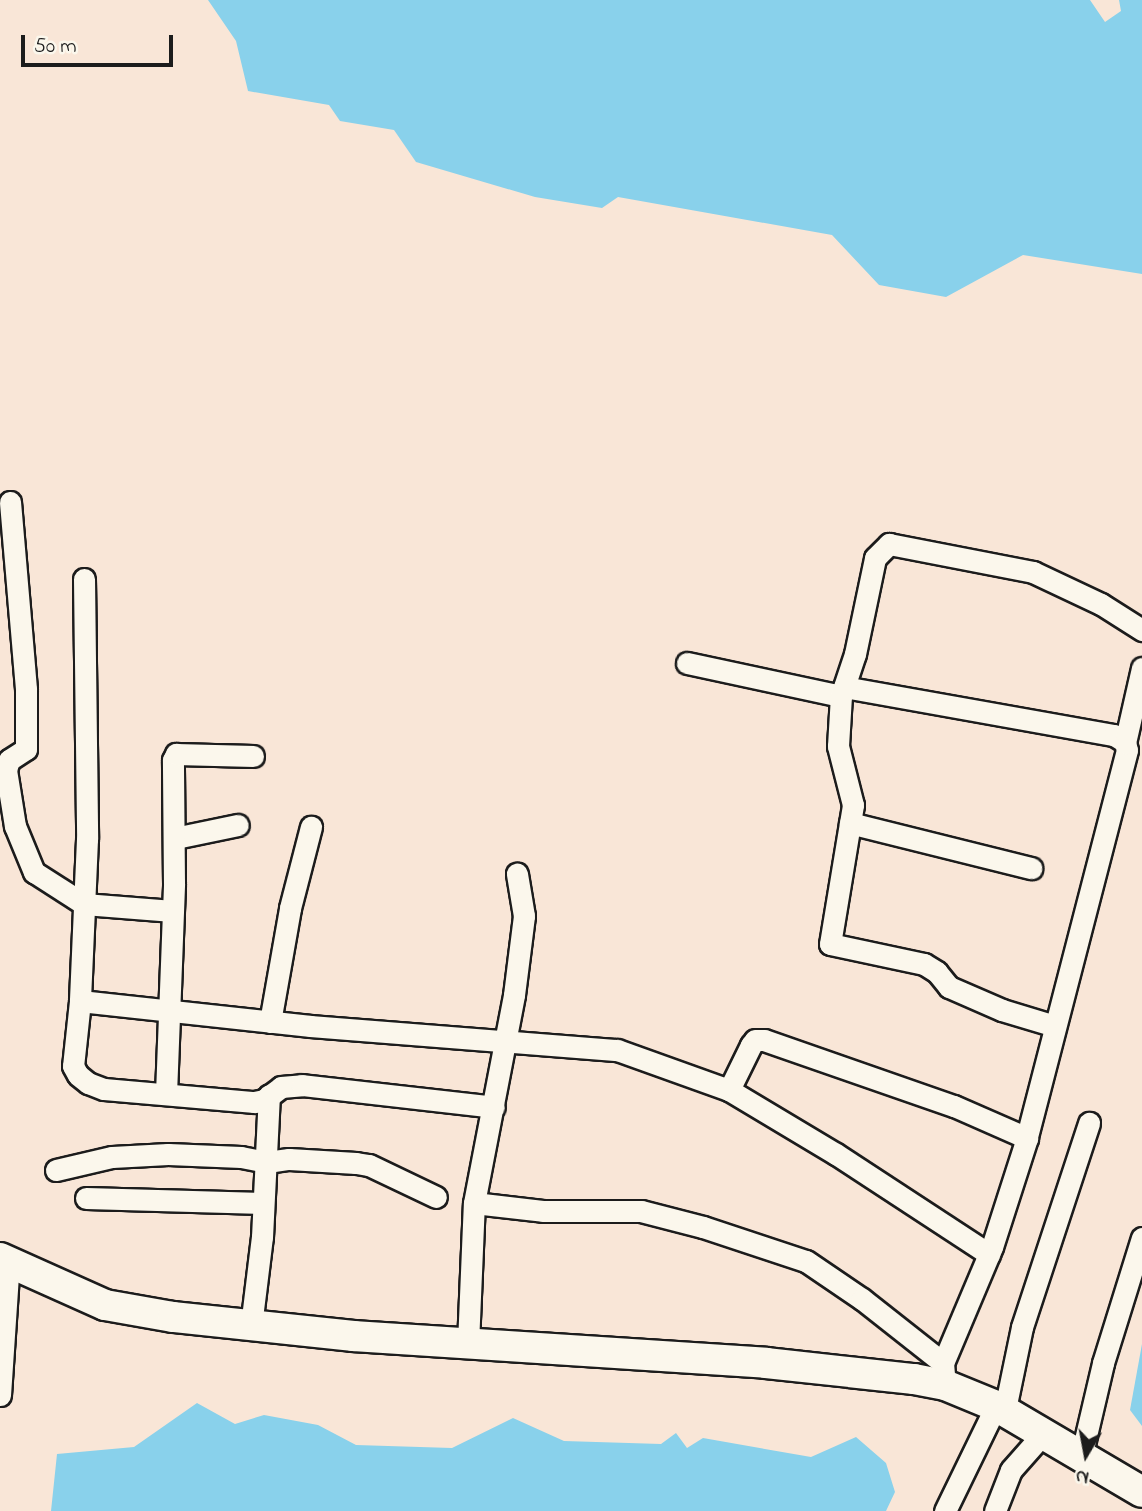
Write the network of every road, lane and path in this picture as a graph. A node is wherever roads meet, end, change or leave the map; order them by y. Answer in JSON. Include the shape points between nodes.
{"nodes":[{"id":1,"x":10,"y":502,"type":"dead end"},
{"id":2,"x":84,"y":579,"type":"dead end"},
{"id":3,"x":1142,"y":630,"type":"edge"},
{"id":4,"x":687,"y":663,"type":"dead end"},
{"id":5,"x":1142,"y":668,"type":"edge"},
{"id":6,"x":842,"y":692,"type":"junction"},
{"id":7,"x":1125,"y":743,"type":"junction"},
{"id":8,"x":253,"y":756,"type":"dead end"},
{"id":9,"x":850,"y":823,"type":"junction"},
{"id":10,"x":237,"y":825,"type":"dead end"},
{"id":11,"x":311,"y":827,"type":"dead end"},
{"id":12,"x":174,"y":838,"type":"junction"},
{"id":13,"x":1031,"y":867,"type":"dead end"},
{"id":14,"x":517,"y":874,"type":"dead end"},
{"id":15,"x":84,"y":904,"type":"junction"},
{"id":16,"x":173,"y":911,"type":"junction"},
{"id":17,"x":80,"y":1000,"type":"junction"},
{"id":18,"x":170,"y":1011,"type":"junction"},
{"id":19,"x":270,"y":1022,"type":"junction"},
{"id":20,"x":1055,"y":1026,"type":"junction"},
{"id":21,"x":503,"y":1044,"type":"junction"},
{"id":22,"x":729,"y":1090,"type":"junction"},
{"id":23,"x":166,"y":1094,"type":"junction"},
{"id":24,"x":269,"y":1095,"type":"junction"},
{"id":25,"x":494,"y":1107,"type":"junction"},
{"id":26,"x":1089,"y":1123,"type":"dead end"},
{"id":27,"x":1027,"y":1138,"type":"junction"},
{"id":28,"x":267,"y":1162,"type":"junction"},
{"id":29,"x":56,"y":1170,"type":"dead end"},
{"id":30,"x":436,"y":1197,"type":"dead end"},
{"id":31,"x":86,"y":1198,"type":"dead end"},
{"id":32,"x":262,"y":1203,"type":"junction"},
{"id":33,"x":474,"y":1203,"type":"junction"},
{"id":34,"x":1142,"y":1238,"type":"edge"},
{"id":35,"x":989,"y":1254,"type":"junction"},
{"id":36,"x":4,"y":1259,"type":"edge"},
{"id":37,"x":251,"y":1326,"type":"junction"},
{"id":38,"x":468,"y":1344,"type":"junction"},
{"id":39,"x":944,"y":1374,"type":"junction"},
{"id":40,"x":0,"y":1395,"type":"edge"},
{"id":41,"x":1000,"y":1410,"type":"junction"},
{"id":42,"x":1042,"y":1435,"type":"junction"},
{"id":43,"x":1081,"y":1457,"type":"junction"},
{"id":44,"x":1142,"y":1492,"type":"edge"},
{"id":45,"x":945,"y":1511,"type":"edge"},
{"id":46,"x":995,"y":1511,"type":"edge"}],
"edges":[{"from":1,"to":15,"type":"street","via":[[26,689],[26,749],[9,760],[6,770],[13,815],[34,872]]},
{"from":2,"to":15,"type":"street"},
{"from":3,"to":6,"type":"street","via":[[1101,604],[1033,572],[889,544],[875,558],[855,654]]},
{"from":4,"to":6,"type":"street"},
{"from":5,"to":7,"type":"street"},
{"from":6,"to":7,"type":"street","via":[[1114,735]]},
{"from":6,"to":9,"type":"street","via":[[838,746],[852,792]]},
{"from":7,"to":20,"type":"street","via":[[1126,761]]},
{"from":8,"to":12,"type":"street","via":[[176,754]]},
{"from":9,"to":13,"type":"street"},
{"from":9,"to":20,"type":"street","via":[[831,946],[924,964],[949,987]]},
{"from":10,"to":12,"type":"street"},
{"from":11,"to":19,"type":"street","via":[[290,908]]},
{"from":12,"to":16,"type":"street"},
{"from":14,"to":21,"type":"street","via":[[523,916]]},
{"from":15,"to":16,"type":"street"},
{"from":15,"to":17,"type":"street"},
{"from":16,"to":18,"type":"street"},
{"from":17,"to":18,"type":"street"},
{"from":17,"to":23,"type":"street","via":[[74,1066],[78,1076],[104,1089]]},
{"from":18,"to":19,"type":"street"},
{"from":18,"to":23,"type":"street"},
{"from":19,"to":21,"type":"street"},
{"from":20,"to":27,"type":"street"},
{"from":21,"to":22,"type":"street","via":[[617,1050]]},
{"from":21,"to":25,"type":"street"},
{"from":22,"to":27,"type":"street","via":[[751,1045],[764,1040],[954,1105]]},
{"from":22,"to":35,"type":"street"},
{"from":23,"to":24,"type":"street","via":[[254,1102]]},
{"from":24,"to":25,"type":"street","via":[[281,1087],[302,1085]]},
{"from":24,"to":28,"type":"street"},
{"from":25,"to":33,"type":"street"},
{"from":26,"to":41,"type":"street","via":[[1022,1327]]},
{"from":27,"to":35,"type":"street"},
{"from":28,"to":29,"type":"street","via":[[169,1154],[112,1157]]},
{"from":28,"to":30,"type":"street","via":[[289,1159],[369,1165]]},
{"from":28,"to":32,"type":"street"},
{"from":31,"to":32,"type":"street"},
{"from":32,"to":37,"type":"street"},
{"from":33,"to":38,"type":"street"},
{"from":33,"to":39,"type":"street","via":[[542,1211],[642,1211],[806,1261],[862,1299]]},
{"from":34,"to":43,"type":"street","via":[[1103,1363]]},
{"from":35,"to":39,"type":"street"},
{"from":36,"to":37,"type":"street","via":[[105,1305]]},
{"from":36,"to":40,"type":"street"},
{"from":37,"to":38,"type":"street"},
{"from":38,"to":39,"type":"street","via":[[766,1363],[914,1379]]},
{"from":39,"to":41,"type":"street"},
{"from":41,"to":42,"type":"street"},
{"from":41,"to":45,"type":"street"},
{"from":42,"to":43,"type":"street"},
{"from":42,"to":46,"type":"street","via":[[1012,1470]]},
{"from":43,"to":44,"type":"street"}]}
